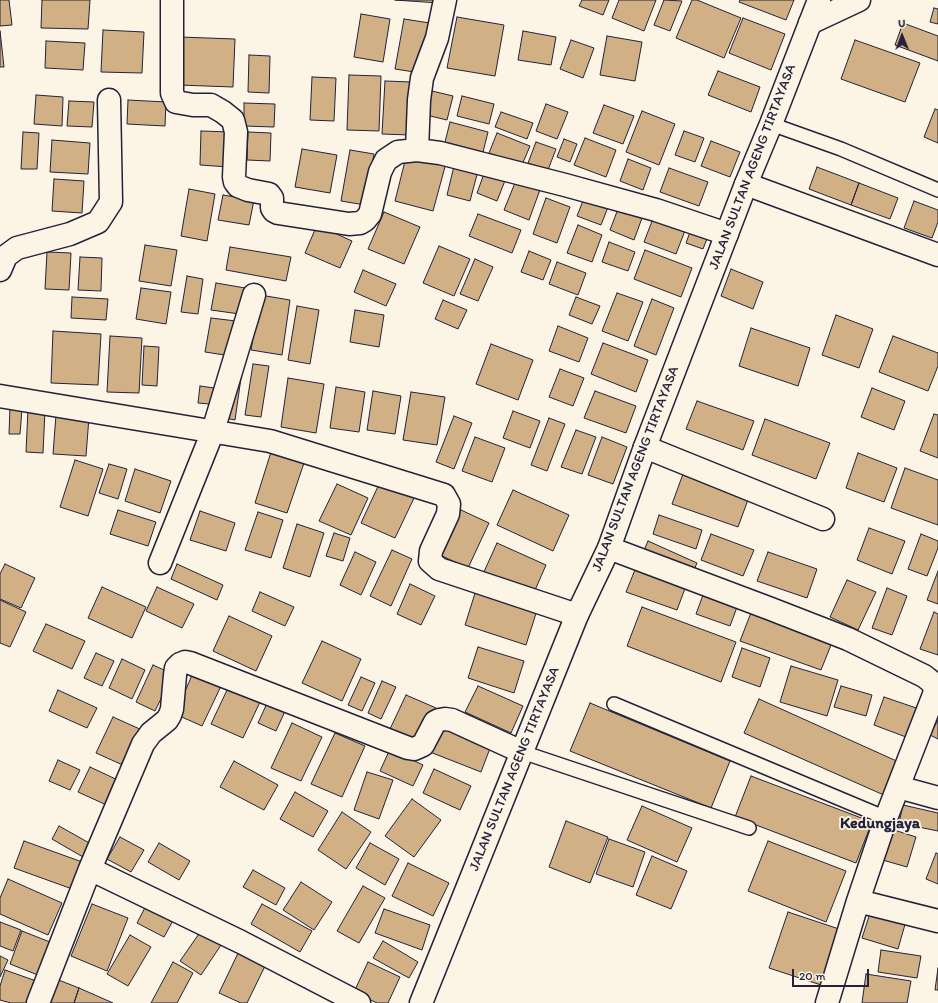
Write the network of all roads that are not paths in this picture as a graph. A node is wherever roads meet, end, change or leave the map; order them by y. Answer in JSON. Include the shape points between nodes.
{"nodes":[{"id":1,"x":172,"y":0,"type":"edge"},
{"id":2,"x":445,"y":0,"type":"edge"},
{"id":3,"x":819,"y":0,"type":"edge"},
{"id":4,"x":859,"y":0,"type":"edge"},
{"id":5,"x":810,"y":23,"type":"junction"},
{"id":6,"x":109,"y":100,"type":"dead end"},
{"id":7,"x":771,"y":124,"type":"junction"},
{"id":8,"x":417,"y":150,"type":"junction"},
{"id":9,"x":746,"y":184,"type":"junction"},
{"id":10,"x":938,"y":190,"type":"edge"},
{"id":11,"x":727,"y":234,"type":"junction"},
{"id":12,"x":938,"y":255,"type":"edge"},
{"id":13,"x":0,"y":270,"type":"edge"},
{"id":14,"x":254,"y":295,"type":"dead end"},
{"id":15,"x":0,"y":396,"type":"edge"},
{"id":16,"x":213,"y":431,"type":"junction"},
{"id":17,"x":645,"y":447,"type":"junction"},
{"id":18,"x":823,"y":519,"type":"dead end"},
{"id":19,"x":609,"y":548,"type":"junction"},
{"id":20,"x":160,"y":563,"type":"dead end"},
{"id":21,"x":577,"y":614,"type":"junction"},
{"id":22,"x":614,"y":704,"type":"dead end"},
{"id":23,"x":522,"y":752,"type":"junction"},
{"id":24,"x":898,"y":787,"type":"junction"},
{"id":25,"x":938,"y":798,"type":"edge"},
{"id":26,"x":886,"y":818,"type":"junction"},
{"id":27,"x":749,"y":828,"type":"dead end"},
{"id":28,"x":90,"y":869,"type":"junction"},
{"id":29,"x":858,"y":901,"type":"junction"},
{"id":30,"x":938,"y":921,"type":"edge"},
{"id":31,"x":38,"y":1003,"type":"edge"},
{"id":32,"x":359,"y":1003,"type":"edge"},
{"id":33,"x":421,"y":1003,"type":"edge"},
{"id":34,"x":827,"y":1003,"type":"edge"}],
"edges":[{"from":1,"to":8,"type":"street","via":[[172,93],[176,102],[211,106],[233,120],[236,132],[235,182],[248,190],[269,194],[274,211],[349,224],[360,223],[370,214],[380,172],[386,160],[398,152]]},
{"from":2,"to":8,"type":"street","via":[[437,38],[422,78]]},
{"from":3,"to":5,"type":"street","name":"JALAN SULTAN AGENG TIRTAYASA"},
{"from":4,"to":5,"type":"street"},
{"from":5,"to":7,"type":"street","name":"JALAN SULTAN AGENG TIRTAYASA"},
{"from":6,"to":13,"type":"street","via":[[111,202],[98,222],[70,234],[17,248],[6,256]]},
{"from":7,"to":9,"type":"street","name":"JALAN SULTAN AGENG TIRTAYASA"},
{"from":7,"to":10,"type":"lane"},
{"from":8,"to":11,"type":"street","via":[[565,184]]},
{"from":9,"to":11,"type":"street","name":"JALAN SULTAN AGENG TIRTAYASA"},
{"from":9,"to":12,"type":"street"},
{"from":11,"to":17,"type":"street","name":"JALAN SULTAN AGENG TIRTAYASA"},
{"from":14,"to":16,"type":"street"},
{"from":15,"to":16,"type":"street"},
{"from":16,"to":20,"type":"street"},
{"from":16,"to":21,"type":"street","via":[[270,441],[444,496],[450,504],[448,514],[431,551],[430,561],[439,569]]},
{"from":17,"to":18,"type":"street"},
{"from":17,"to":19,"type":"street","name":"JALAN SULTAN AGENG TIRTAYASA"},
{"from":19,"to":21,"type":"street","name":"JALAN SULTAN AGENG TIRTAYASA"},
{"from":19,"to":24,"type":"street","via":[[848,639],[930,680],[935,692]]},
{"from":21,"to":23,"type":"street","name":"JALAN SULTAN AGENG TIRTAYASA"},
{"from":22,"to":26,"type":"lane"},
{"from":23,"to":27,"type":"lane"},
{"from":23,"to":28,"type":"street","via":[[445,719],[435,722],[423,745],[414,749],[408,748],[185,662],[176,668],[170,715],[143,744]]},
{"from":23,"to":33,"type":"street","name":"JALAN SULTAN AGENG TIRTAYASA"},
{"from":24,"to":25,"type":"street"},
{"from":24,"to":26,"type":"street"},
{"from":26,"to":29,"type":"street"},
{"from":28,"to":31,"type":"street"},
{"from":28,"to":32,"type":"street"},
{"from":29,"to":30,"type":"street"},
{"from":29,"to":34,"type":"street"}]}
